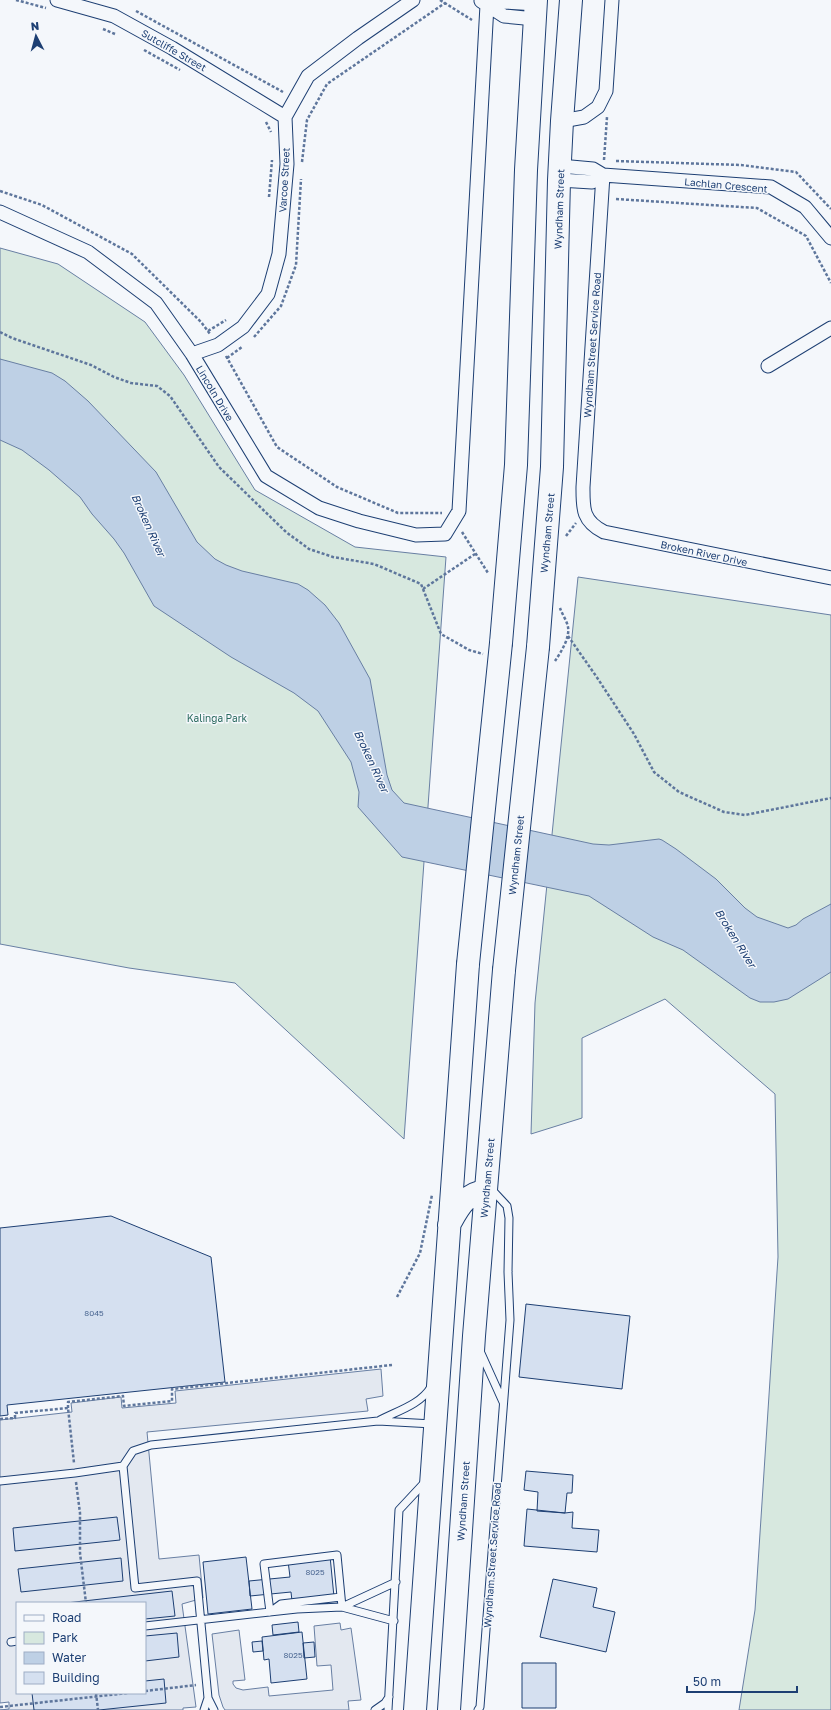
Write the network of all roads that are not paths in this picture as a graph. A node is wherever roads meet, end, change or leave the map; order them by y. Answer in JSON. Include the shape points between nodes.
{"nodes":[{"id":1,"x":413,"y":0,"type":"edge"},
{"id":2,"x":612,"y":0,"type":"edge"},
{"id":3,"x":484,"y":2,"type":"edge"},
{"id":4,"x":55,"y":5,"type":"edge"},
{"id":5,"x":570,"y":7,"type":"edge"},
{"id":6,"x":536,"y":8,"type":"edge"},
{"id":7,"x":285,"y":117,"type":"junction"},
{"id":8,"x":562,"y":121,"type":"junction"},
{"id":9,"x":526,"y":170,"type":"junction"},
{"id":10,"x":559,"y":173,"type":"junction"},
{"id":11,"x":603,"y":176,"type":"junction"},
{"id":12,"x":0,"y":212,"type":"edge"},
{"id":13,"x":831,"y":238,"type":"edge"},
{"id":14,"x":831,"y":328,"type":"edge"},
{"id":15,"x":192,"y":354,"type":"junction"},
{"id":16,"x":768,"y":366,"type":"dead end"},
{"id":17,"x":585,"y":514,"type":"joint"},
{"id":18,"x":831,"y":578,"type":"edge"},
{"id":19,"x":486,"y":1191,"type":"junction"},
{"id":20,"x":448,"y":1227,"type":"junction"},
{"id":21,"x":474,"y":1336,"type":"junction"},
{"id":22,"x":438,"y":1375,"type":"junction"},
{"id":23,"x":470,"y":1385,"type":"junction"},
{"id":24,"x":504,"y":1403,"type":"junction"},
{"id":25,"x":378,"y":1421,"type":"junction"},
{"id":26,"x":435,"y":1424,"type":"junction"},
{"id":27,"x":123,"y":1466,"type":"junction"},
{"id":28,"x":431,"y":1476,"type":"junction"},
{"id":29,"x":0,"y":1481,"type":"edge"},
{"id":30,"x":396,"y":1582,"type":"junction"},
{"id":31,"x":341,"y":1597,"type":"junction"},
{"id":32,"x":342,"y":1607,"type":"junction"},
{"id":33,"x":270,"y":1612,"type":"junction"},
{"id":34,"x":201,"y":1619,"type":"junction"},
{"id":35,"x":394,"y":1621,"type":"junction"},
{"id":36,"x":146,"y":1626,"type":"edge"},
{"id":37,"x":451,"y":1684,"type":"junction"},
{"id":38,"x":389,"y":1697,"type":"junction"},
{"id":39,"x":208,"y":1698,"type":"junction"},
{"id":40,"x":479,"y":1709,"type":"edge"},
{"id":41,"x":204,"y":1710,"type":"edge"},
{"id":42,"x":214,"y":1710,"type":"edge"},
{"id":43,"x":375,"y":1710,"type":"edge"},
{"id":44,"x":388,"y":1710,"type":"edge"},
{"id":45,"x":415,"y":1710,"type":"edge"},
{"id":46,"x":445,"y":1710,"type":"edge"},
{"id":47,"x":449,"y":1710,"type":"edge"}],
"edges":[{"from":1,"to":7,"type":"street","via":[[308,76]]},
{"from":2,"to":8,"type":"street","via":[[606,91],[598,107],[584,117]]},
{"from":3,"to":6,"type":"street","via":[[506,2]]},
{"from":3,"to":15,"type":"street","name":"Lincoln Drive","via":[[460,511],[449,516],[445,534],[416,535],[359,521],[319,508],[266,476]]},
{"from":4,"to":7,"type":"street","name":"Sutcliffe Street","via":[[114,16]]},
{"from":5,"to":6,"type":"highway"},
{"from":5,"to":8,"type":"highway","name":"Wyndham Street"},
{"from":6,"to":9,"type":"highway"},
{"from":7,"to":15,"type":"street","name":"Varcoe Street","via":[[287,164],[279,254],[268,294],[242,327],[218,345]]},
{"from":8,"to":10,"type":"highway","name":"Wyndham Street"},
{"from":9,"to":10,"type":"highway"},
{"from":9,"to":20,"type":"highway","bridge":true,"via":[[516,465],[501,643],[468,964]]},
{"from":10,"to":11,"type":"street","name":"Lachlan Crescent","via":[[593,169]]},
{"from":10,"to":19,"type":"highway","name":"Wyndham Street","bridge":true,"via":[[552,467],[538,647],[504,970]]},
{"from":11,"to":13,"type":"street","name":"Lachlan Crescent","via":[[771,188],[805,207]]},
{"from":11,"to":17,"type":"street","name":"Wyndham Street Service Road","via":[[583,487]]},
{"from":12,"to":15,"type":"street","name":"Lincoln Drive","via":[[88,252],[156,303]]},
{"from":14,"to":16,"type":"street"},
{"from":17,"to":18,"type":"street","name":"Broken River Drive","via":[[588,521],[604,532]]},
{"from":19,"to":20,"type":"highway","via":[[470,1196]]},
{"from":19,"to":21,"type":"highway","name":"Wyndham Street"},
{"from":19,"to":24,"type":"lane","name":"Wyndham Street Service Road","via":[[496,1193],[501,1198],[507,1206],[509,1218],[510,1320]]},
{"from":20,"to":22,"type":"highway"},
{"from":21,"to":23,"type":"highway","name":"Wyndham Street"},
{"from":21,"to":24,"type":"lane","name":"Wyndham Street Service Road"},
{"from":22,"to":25,"type":"lane","via":[[426,1395]]},
{"from":22,"to":26,"type":"highway"},
{"from":23,"to":26,"type":"highway","via":[[459,1404]]},
{"from":23,"to":37,"type":"highway","name":"Wyndham Street"},
{"from":24,"to":40,"type":"lane","name":"Wyndham Street Service Road"},
{"from":25,"to":26,"type":"lane"},
{"from":25,"to":27,"type":"lane","via":[[151,1445],[133,1451]]},
{"from":26,"to":28,"type":"highway"},
{"from":27,"to":29,"type":"lane"},
{"from":27,"to":34,"type":"lane","via":[[135,1588],[197,1581]]},
{"from":28,"to":30,"type":"lane","via":[[399,1510]]},
{"from":28,"to":45,"type":"highway"},
{"from":30,"to":32,"type":"lane"},
{"from":30,"to":35,"type":"lane"},
{"from":31,"to":32,"type":"lane"},
{"from":31,"to":33,"type":"lane","via":[[281,1604]]},
{"from":31,"to":33,"type":"lane","via":[[337,1555],[264,1564]]},
{"from":32,"to":33,"type":"lane"},
{"from":32,"to":35,"type":"lane"},
{"from":33,"to":34,"type":"lane"},
{"from":34,"to":36,"type":"lane"},
{"from":34,"to":39,"type":"lane"},
{"from":35,"to":38,"type":"lane"},
{"from":37,"to":46,"type":"highway"},
{"from":37,"to":47,"type":"highway","name":"Wyndham Street"},
{"from":38,"to":43,"type":"lane"},
{"from":38,"to":44,"type":"lane"},
{"from":39,"to":41,"type":"lane"},
{"from":39,"to":42,"type":"lane"}]}
